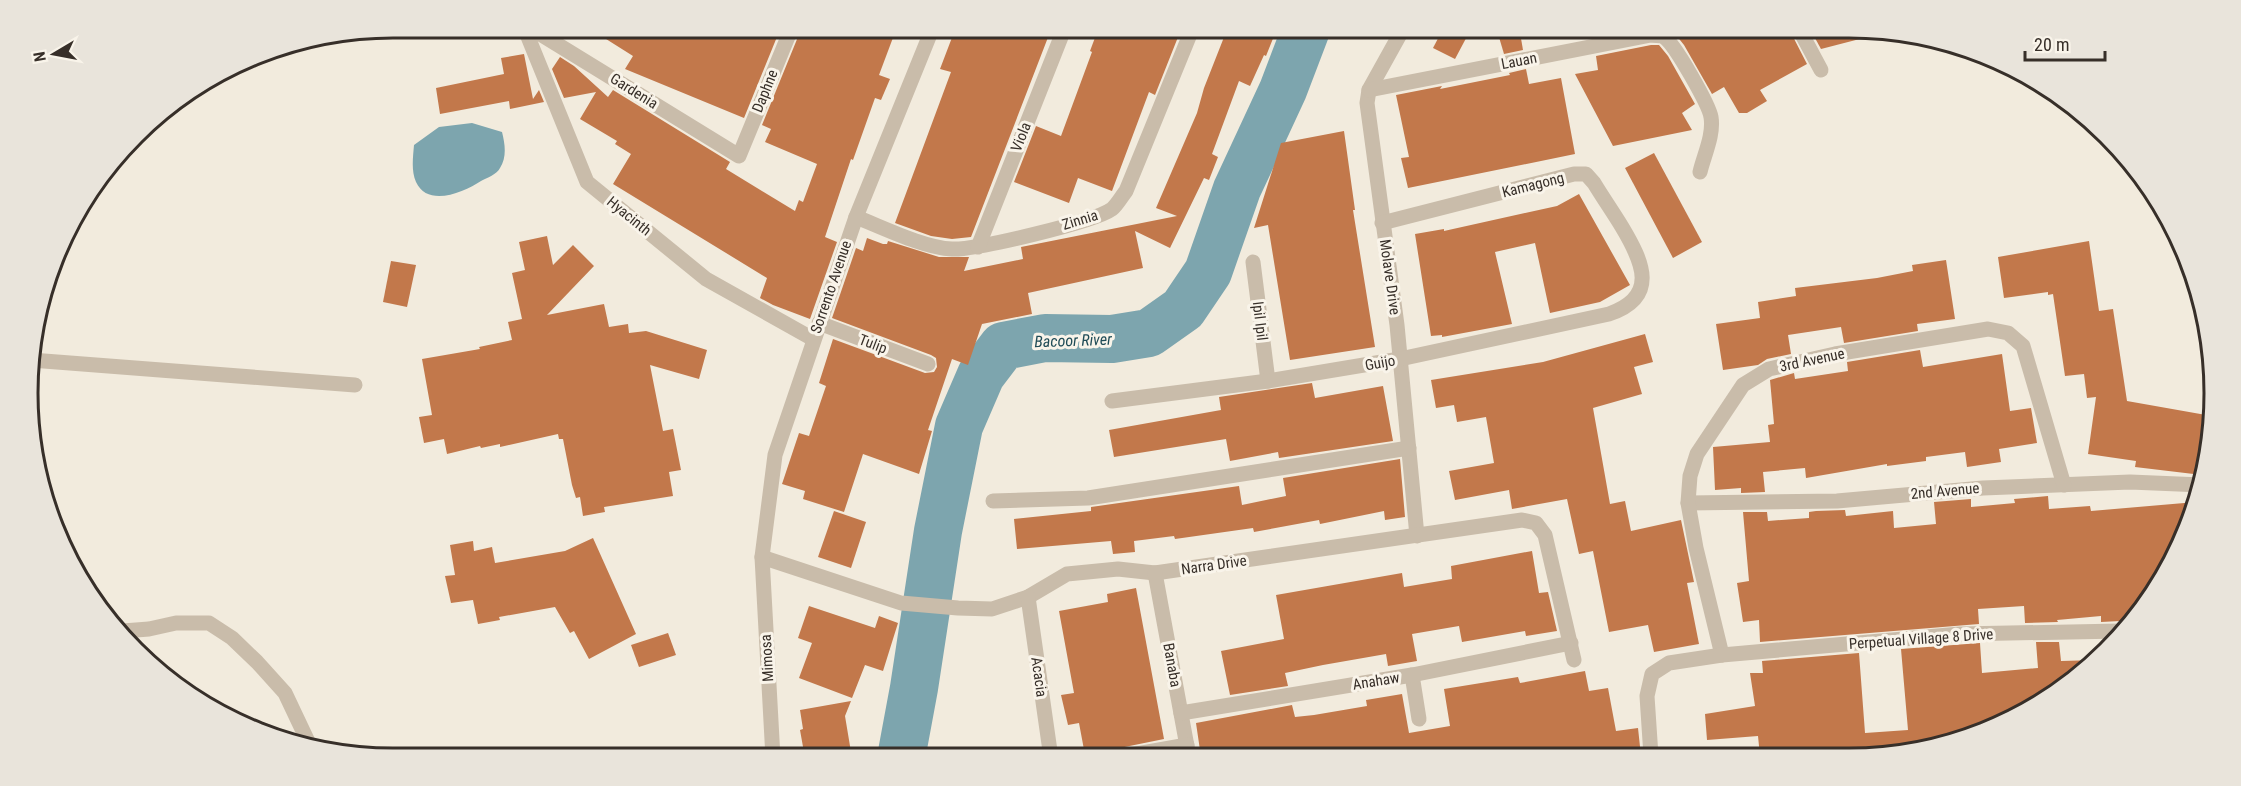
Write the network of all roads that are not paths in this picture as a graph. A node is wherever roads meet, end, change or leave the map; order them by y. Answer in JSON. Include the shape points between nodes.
{"nodes":[{"id":1,"x":528,"y":38,"type":"edge"},
{"id":2,"x":547,"y":38,"type":"edge"},
{"id":3,"x":787,"y":38,"type":"edge"},
{"id":4,"x":929,"y":38,"type":"edge"},
{"id":5,"x":1061,"y":38,"type":"edge"},
{"id":6,"x":1188,"y":38,"type":"edge"},
{"id":7,"x":1398,"y":38,"type":"edge"},
{"id":8,"x":1636,"y":38,"type":"edge"},
{"id":9,"x":1665,"y":38,"type":"edge"},
{"id":10,"x":1804,"y":38,"type":"edge"},
{"id":11,"x":1821,"y":70,"type":"dead end"},
{"id":12,"x":1369,"y":90,"type":"junction"},
{"id":13,"x":739,"y":156,"type":"joint"},
{"id":14,"x":1700,"y":172,"type":"dead end"},
{"id":15,"x":856,"y":218,"type":"junction"},
{"id":16,"x":1382,"y":223,"type":"junction"},
{"id":17,"x":978,"y":247,"type":"junction"},
{"id":18,"x":1253,"y":262,"type":"dead end"},
{"id":19,"x":1639,"y":295,"type":"joint"},
{"id":20,"x":819,"y":323,"type":"junction"},
{"id":21,"x":813,"y":339,"type":"junction"},
{"id":22,"x":1400,"y":359,"type":"junction"},
{"id":23,"x":39,"y":361,"type":"edge"},
{"id":24,"x":928,"y":364,"type":"dead end"},
{"id":25,"x":1268,"y":381,"type":"junction"},
{"id":26,"x":355,"y":385,"type":"dead end"},
{"id":27,"x":1112,"y":401,"type":"dead end"},
{"id":28,"x":1409,"y":448,"type":"junction"},
{"id":29,"x":2064,"y":484,"type":"junction"},
{"id":30,"x":2191,"y":485,"type":"edge"},
{"id":31,"x":993,"y":501,"type":"dead end"},
{"id":32,"x":1688,"y":503,"type":"junction"},
{"id":33,"x":1417,"y":536,"type":"junction"},
{"id":34,"x":762,"y":557,"type":"junction"},
{"id":35,"x":1155,"y":573,"type":"junction"},
{"id":36,"x":1028,"y":597,"type":"junction"},
{"id":37,"x":129,"y":631,"type":"edge"},
{"id":38,"x":2111,"y":631,"type":"edge"},
{"id":39,"x":1571,"y":643,"type":"junction"},
{"id":40,"x":1722,"y":655,"type":"junction"},
{"id":41,"x":1574,"y":660,"type":"dead end"},
{"id":42,"x":1412,"y":675,"type":"junction"},
{"id":43,"x":1181,"y":713,"type":"junction"},
{"id":44,"x":1419,"y":719,"type":"dead end"},
{"id":45,"x":306,"y":737,"type":"edge"},
{"id":46,"x":772,"y":748,"type":"edge"},
{"id":47,"x":1050,"y":748,"type":"edge"},
{"id":48,"x":1187,"y":748,"type":"edge"},
{"id":49,"x":1650,"y":748,"type":"edge"}],
"edges":[{"from":1,"to":21,"type":"street","name":"Hyacinth","via":[[587,182],[706,279]]},
{"from":2,"to":13,"type":"street","name":"Gardenia"},
{"from":3,"to":13,"type":"street","name":"Daphne"},
{"from":4,"to":15,"type":"street","name":"Sorrento Avenue"},
{"from":5,"to":17,"type":"street","name":"Viola"},
{"from":6,"to":17,"type":"street","name":"Zinnia","via":[[1126,191],[1113,208],[1094,218]]},
{"from":7,"to":12,"type":"street","name":"Molave Drive"},
{"from":8,"to":12,"type":"street","name":"Lauan"},
{"from":9,"to":14,"type":"street","name":"Lauan","via":[[1711,118]]},
{"from":10,"to":11,"type":"street"},
{"from":12,"to":16,"type":"street","name":"Molave Drive","via":[[1367,103]]},
{"from":15,"to":17,"type":"street","name":"Zinnia","via":[[951,249]]},
{"from":15,"to":20,"type":"street","name":"Sorrento Avenue"},
{"from":16,"to":19,"type":"street","name":"Kamagong","via":[[1586,174],[1638,254],[1643,273]]},
{"from":16,"to":22,"type":"street","name":"Molave Drive"},
{"from":18,"to":25,"type":"street","name":"Ipil Ipil"},
{"from":19,"to":22,"type":"street","name":"Guijo","via":[[1626,308],[1609,314]]},
{"from":20,"to":21,"type":"street","name":"Sorrento Avenue"},
{"from":20,"to":24,"type":"street","name":"Tulip"},
{"from":21,"to":34,"type":"street","name":"Sorrento Avenue","via":[[775,455]]},
{"from":22,"to":25,"type":"street","name":"Guijo"},
{"from":22,"to":28,"type":"street","name":"Molave Drive"},
{"from":23,"to":26,"type":"street"},
{"from":25,"to":27,"type":"street","name":"Guijo"},
{"from":28,"to":31,"type":"street","via":[[1088,498]]},
{"from":28,"to":33,"type":"street","name":"Molave Drive"},
{"from":29,"to":30,"type":"street","name":"2nd Avenue"},
{"from":29,"to":32,"type":"street","name":"2nd Avenue","via":[[1837,501]]},
{"from":29,"to":32,"type":"street","name":"3rd Avenue","via":[[2023,346],[2008,333],[1988,329],[1769,369],[1743,385],[1697,454]]},
{"from":32,"to":40,"type":"street","name":"3rd Avenue"},
{"from":33,"to":35,"type":"street","name":"Narra Drive"},
{"from":33,"to":39,"type":"street","name":"Narra Drive","via":[[1522,520],[1536,523],[1545,535]]},
{"from":34,"to":36,"type":"street","name":"Narra Drive","via":[[901,603],[992,609]]},
{"from":34,"to":46,"type":"street","name":"Mimosa"},
{"from":35,"to":36,"type":"street","name":"Narra Drive","via":[[1118,569],[1067,574]]},
{"from":35,"to":43,"type":"street","name":"Banaba"},
{"from":36,"to":47,"type":"street","name":"Acacia"},
{"from":37,"to":45,"type":"street","via":[[176,623],[209,623],[232,638],[285,693]]},
{"from":38,"to":40,"type":"street","name":"Perpetual Village 8 Drive","via":[[1960,634]]},
{"from":39,"to":41,"type":"street","name":"Narra Drive"},
{"from":39,"to":42,"type":"street","name":"Anahaw"},
{"from":40,"to":49,"type":"street","name":"Perpetual Village 8 Drive","via":[[1669,663],[1652,674],[1647,696]]},
{"from":42,"to":43,"type":"street","name":"Anahaw"},
{"from":42,"to":44,"type":"street"},
{"from":43,"to":48,"type":"street","name":"Banaba"}]}
